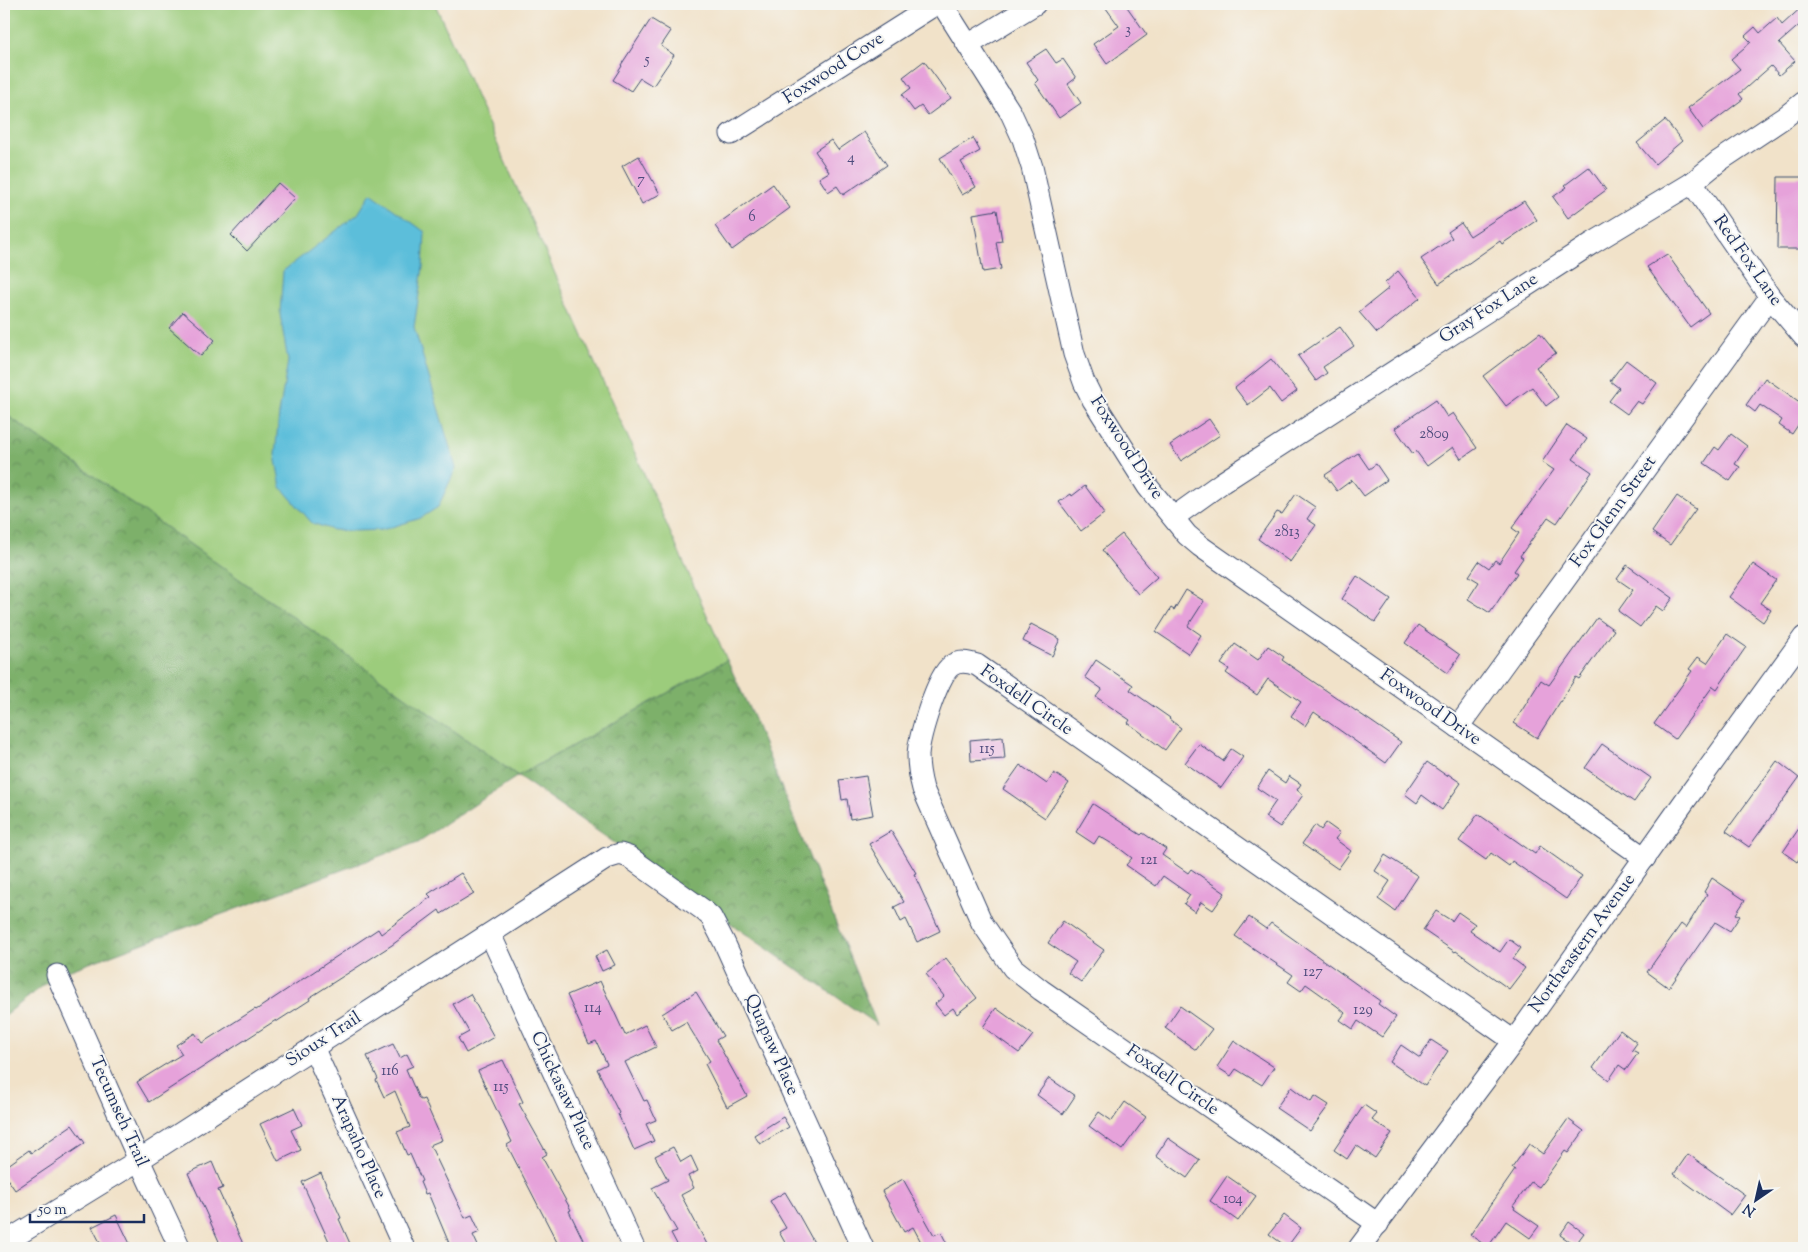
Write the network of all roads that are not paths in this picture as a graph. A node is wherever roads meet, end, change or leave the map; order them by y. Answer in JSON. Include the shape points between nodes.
{"nodes":[{"id":1,"x":936,"y":4,"type":"edge"},
{"id":2,"x":942,"y":4,"type":"edge"},
{"id":3,"x":1035,"y":4,"type":"edge"},
{"id":4,"x":968,"y":45,"type":"junction"},
{"id":5,"x":1804,"y":102,"type":"edge"},
{"id":6,"x":732,"y":134,"type":"dead end"},
{"id":7,"x":1692,"y":183,"type":"junction"},
{"id":8,"x":1770,"y":297,"type":"junction"},
{"id":9,"x":1804,"y":337,"type":"edge"},
{"id":10,"x":1174,"y":517,"type":"junction"},
{"id":11,"x":1804,"y":637,"type":"edge"},
{"id":12,"x":1458,"y":727,"type":"junction"},
{"id":13,"x":1645,"y":858,"type":"junction"},
{"id":14,"x":645,"y":868,"type":"joint"},
{"id":15,"x":490,"y":934,"type":"junction"},
{"id":16,"x":57,"y":975,"type":"dead end"},
{"id":17,"x":1514,"y":1041,"type":"junction"},
{"id":18,"x":313,"y":1047,"type":"junction"},
{"id":19,"x":139,"y":1160,"type":"junction"},
{"id":20,"x":1378,"y":1224,"type":"junction"},
{"id":21,"x":4,"y":1243,"type":"edge"},
{"id":22,"x":180,"y":1248,"type":"edge"},
{"id":23,"x":404,"y":1248,"type":"edge"},
{"id":24,"x":634,"y":1248,"type":"edge"},
{"id":25,"x":863,"y":1248,"type":"edge"},
{"id":26,"x":1359,"y":1248,"type":"edge"}],
"edges":[{"from":1,"to":6,"type":"street","name":"Foxwood Cove"},
{"from":2,"to":4,"type":"street","name":"Foxwood Drive"},
{"from":3,"to":4,"type":"street"},
{"from":4,"to":10,"type":"street","name":"Foxwood Drive","via":[[1011,113],[1023,139],[1074,354],[1084,382],[1148,487]]},
{"from":5,"to":7,"type":"street","name":"Gray Fox Lane"},
{"from":7,"to":8,"type":"street","name":"Red Fox Lane"},
{"from":7,"to":10,"type":"street","name":"Gray Fox Lane","via":[[1583,249]]},
{"from":8,"to":9,"type":"street","name":"Red Fox Lane"},
{"from":8,"to":12,"type":"street","name":"Fox Glenn Street"},
{"from":10,"to":12,"type":"street","name":"Foxwood Drive","via":[[1200,546]]},
{"from":11,"to":13,"type":"street","name":"Northeastern Avenue"},
{"from":12,"to":13,"type":"street","name":"Foxwood Drive"},
{"from":13,"to":17,"type":"street","name":"Northeastern Avenue"},
{"from":14,"to":15,"type":"street","name":"Sioux Trail","via":[[629,857],[613,855]]},
{"from":14,"to":25,"type":"street","name":"Quapaw Place","via":[[702,908],[718,929]]},
{"from":15,"to":18,"type":"street","name":"Sioux Trail"},
{"from":15,"to":24,"type":"street","name":"Chickasaw Place"},
{"from":16,"to":19,"type":"street","name":"Tecumseh Trail"},
{"from":17,"to":20,"type":"street","name":"Northeastern Avenue"},
{"from":17,"to":20,"type":"street","name":"Foxdell Circle","via":[[977,665],[958,662],[945,672],[928,711],[919,744],[919,772],[923,789],[982,923],[1013,968]]},
{"from":18,"to":19,"type":"street","name":"Sioux Trail"},
{"from":18,"to":23,"type":"street","name":"Arapaho Place"},
{"from":19,"to":21,"type":"street","name":"Sioux Trail"},
{"from":19,"to":22,"type":"street","name":"Tecumseh Trail"},
{"from":20,"to":26,"type":"street","name":"Northeastern Avenue"}]}
